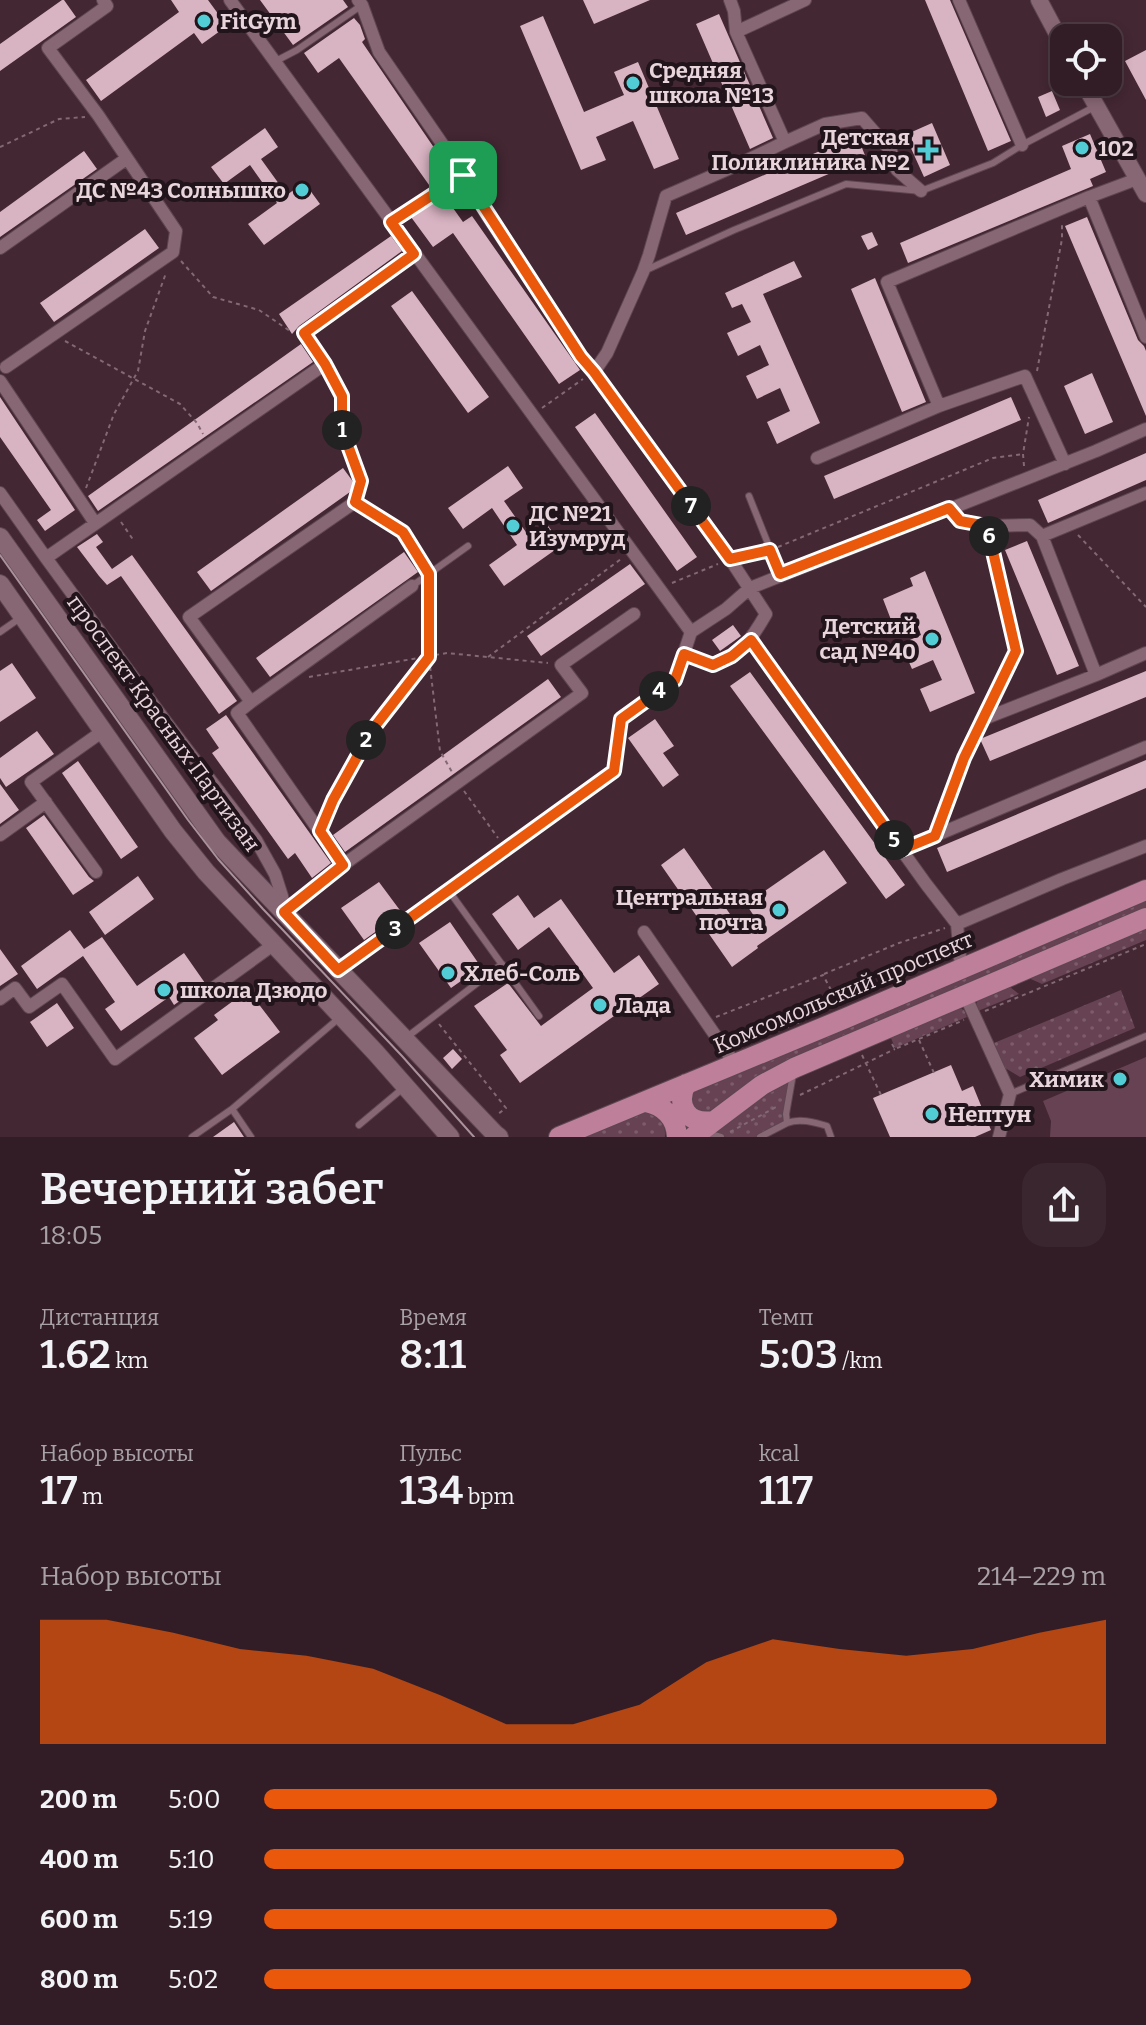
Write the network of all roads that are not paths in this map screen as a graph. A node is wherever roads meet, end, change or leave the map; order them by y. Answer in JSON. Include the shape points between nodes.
{"nodes":[{"id":1,"x":103,"y":0,"type":"edge"},
{"id":2,"x":230,"y":0,"type":"edge"},
{"id":3,"x":730,"y":0,"type":"edge"},
{"id":4,"x":805,"y":0,"type":"edge"},
{"id":5,"x":959,"y":0,"type":"edge"},
{"id":6,"x":1039,"y":0,"type":"edge"},
{"id":7,"x":360,"y":3,"type":"edge"},
{"id":8,"x":1052,"y":24,"type":"edge"},
{"id":9,"x":736,"y":32,"type":"junction"},
{"id":10,"x":273,"y":62,"type":"junction"},
{"id":11,"x":1091,"y":96,"type":"edge"},
{"id":12,"x":1096,"y":106,"type":"junction"},
{"id":13,"x":785,"y":142,"type":"junction"},
{"id":14,"x":1022,"y":145,"type":"junction"},
{"id":15,"x":126,"y":159,"type":"junction"},
{"id":16,"x":1137,"y":179,"type":"junction"},
{"id":17,"x":921,"y":191,"type":"junction"},
{"id":18,"x":1146,"y":194,"type":"edge"},
{"id":19,"x":1089,"y":197,"type":"junction"},
{"id":20,"x":0,"y":248,"type":"edge"},
{"id":21,"x":414,"y":254,"type":"junction"},
{"id":22,"x":643,"y":272,"type":"junction"},
{"id":23,"x":1146,"y":337,"type":"edge"},
{"id":24,"x":2,"y":365,"type":"edge"},
{"id":25,"x":594,"y":372,"type":"junction"},
{"id":26,"x":0,"y":381,"type":"edge"},
{"id":27,"x":939,"y":406,"type":"junction"},
{"id":28,"x":1146,"y":429,"type":"edge"},
{"id":29,"x":817,"y":458,"type":"dead end"},
{"id":30,"x":1065,"y":464,"type":"junction"},
{"id":31,"x":0,"y":493,"type":"edge"},
{"id":32,"x":1146,"y":493,"type":"edge"},
{"id":33,"x":749,"y":496,"type":"dead end"},
{"id":34,"x":355,"y":502,"type":"road end"},
{"id":35,"x":949,"y":508,"type":"junction"},
{"id":36,"x":95,"y":523,"type":"junction"},
{"id":37,"x":1042,"y":536,"type":"junction"},
{"id":38,"x":0,"y":537,"type":"edge"},
{"id":39,"x":468,"y":546,"type":"dead end"},
{"id":40,"x":46,"y":558,"type":"junction"},
{"id":41,"x":780,"y":574,"type":"junction"},
{"id":42,"x":0,"y":584,"type":"edge"},
{"id":43,"x":412,"y":586,"type":"joint"},
{"id":44,"x":750,"y":588,"type":"junction"},
{"id":45,"x":634,"y":614,"type":"dead end"},
{"id":46,"x":23,"y":616,"type":"junction"},
{"id":47,"x":0,"y":632,"type":"edge"},
{"id":48,"x":691,"y":632,"type":"junction"},
{"id":49,"x":751,"y":640,"type":"junction"},
{"id":50,"x":1146,"y":653,"type":"edge"},
{"id":51,"x":684,"y":654,"type":"junction"},
{"id":52,"x":1096,"y":675,"type":"junction"},
{"id":53,"x":251,"y":702,"type":"junction"},
{"id":54,"x":981,"y":720,"type":"road end"},
{"id":55,"x":103,"y":731,"type":"junction"},
{"id":56,"x":1146,"y":747,"type":"edge"},
{"id":57,"x":46,"y":802,"type":"junction"},
{"id":58,"x":0,"y":835,"type":"edge"},
{"id":59,"x":1146,"y":846,"type":"edge"},
{"id":60,"x":901,"y":850,"type":"junction"},
{"id":61,"x":343,"y":865,"type":"junction"},
{"id":62,"x":96,"y":872,"type":"dead end"},
{"id":63,"x":1146,"y":890,"type":"edge"},
{"id":64,"x":449,"y":891,"type":"junction"},
{"id":65,"x":284,"y":912,"type":"junction"},
{"id":66,"x":1146,"y":918,"type":"edge"},
{"id":67,"x":957,"y":924,"type":"junction"},
{"id":68,"x":644,"y":932,"type":"dead end"},
{"id":69,"x":273,"y":945,"type":"junction"},
{"id":70,"x":502,"y":964,"type":"junction"},
{"id":71,"x":961,"y":968,"type":"junction"},
{"id":72,"x":338,"y":970,"type":"junction"},
{"id":73,"x":965,"y":995,"type":"junction"},
{"id":74,"x":0,"y":999,"type":"edge"},
{"id":75,"x":341,"y":1016,"type":"junction"},
{"id":76,"x":539,"y":1016,"type":"dead end"},
{"id":77,"x":1146,"y":1036,"type":"edge"},
{"id":78,"x":404,"y":1040,"type":"junction"},
{"id":79,"x":735,"y":1064,"type":"junction"},
{"id":80,"x":794,"y":1068,"type":"junction"},
{"id":81,"x":686,"y":1084,"type":"junction"},
{"id":82,"x":405,"y":1086,"type":"junction"},
{"id":83,"x":1010,"y":1094,"type":"junction"},
{"id":84,"x":646,"y":1102,"type":"junction"},
{"id":85,"x":232,"y":1109,"type":"junction"},
{"id":86,"x":787,"y":1123,"type":"junction"},
{"id":87,"x":359,"y":1125,"type":"dead end"},
{"id":88,"x":711,"y":1132,"type":"edge"},
{"id":89,"x":192,"y":1137,"type":"edge"},
{"id":90,"x":251,"y":1137,"type":"edge"},
{"id":91,"x":450,"y":1137,"type":"edge"},
{"id":92,"x":499,"y":1137,"type":"edge"},
{"id":93,"x":559,"y":1137,"type":"edge"},
{"id":94,"x":677,"y":1137,"type":"edge"},
{"id":95,"x":760,"y":1137,"type":"edge"},
{"id":96,"x":831,"y":1137,"type":"edge"},
{"id":97,"x":999,"y":1137,"type":"edge"}],
"edges":[{"from":1,"to":15,"type":"street","via":[[107,6],[48,48]]},
{"from":2,"to":10,"type":"street"},
{"from":3,"to":9,"type":"street"},
{"from":4,"to":9,"type":"street"},
{"from":5,"to":14,"type":"street"},
{"from":6,"to":8,"type":"street"},
{"from":7,"to":10,"type":"lane"},
{"from":7,"to":25,"type":"street","via":[[379,52]]},
{"from":9,"to":13,"type":"street"},
{"from":10,"to":21,"type":"street"},
{"from":11,"to":12,"type":"street"},
{"from":12,"to":14,"type":"lane"},
{"from":12,"to":16,"type":"street"},
{"from":13,"to":17,"type":"street","via":[[825,124],[862,118],[891,151],[897,170]]},
{"from":13,"to":22,"type":"street","via":[[666,196]]},
{"from":14,"to":17,"type":"lane","via":[[993,163]]},
{"from":15,"to":20,"type":"street"},
{"from":15,"to":24,"type":"street","via":[[176,231],[173,252]]},
{"from":16,"to":18,"type":"street"},
{"from":16,"to":19,"type":"street"},
{"from":17,"to":22,"type":"lane","via":[[846,184]]},
{"from":19,"to":23,"type":"street"},
{"from":19,"to":27,"type":"street","via":[[887,282]]},
{"from":21,"to":36,"type":"street","via":[[304,333],[325,364]]},
{"from":21,"to":48,"type":"street"},
{"from":22,"to":25,"type":"street"},
{"from":25,"to":44,"type":"street"},
{"from":26,"to":36,"type":"street"},
{"from":27,"to":29,"type":"street"},
{"from":27,"to":30,"type":"street","via":[[1025,376]]},
{"from":28,"to":30,"type":"street"},
{"from":30,"to":35,"type":"street"},
{"from":31,"to":40,"type":"street"},
{"from":32,"to":37,"type":"street"},
{"from":33,"to":41,"type":"lane"},
{"from":34,"to":53,"type":"street","via":[[189,617]]},
{"from":35,"to":37,"type":"street","via":[[960,521],[1030,525]]},
{"from":35,"to":41,"type":"street"},
{"from":36,"to":40,"type":"street"},
{"from":37,"to":52,"type":"street"},
{"from":38,"to":65,"type":"main road","name":"проспект Красных Партизан","via":[[217,842]]},
{"from":39,"to":43,"type":"lane"},
{"from":40,"to":65,"type":"street","via":[[256,840],[275,874]]},
{"from":41,"to":44,"type":"street"},
{"from":42,"to":46,"type":"main road"},
{"from":43,"to":53,"type":"street"},
{"from":44,"to":48,"type":"street"},
{"from":44,"to":49,"type":"street","via":[[766,614]]},
{"from":45,"to":61,"type":"street","via":[[561,665],[582,693]]},
{"from":46,"to":47,"type":"lane"},
{"from":46,"to":55,"type":"main road"},
{"from":48,"to":51,"type":"street"},
{"from":49,"to":51,"type":"street","via":[[713,665]]},
{"from":49,"to":60,"type":"street"},
{"from":50,"to":52,"type":"street"},
{"from":51,"to":64,"type":"street","via":[[675,680],[621,719],[614,771]]},
{"from":52,"to":54,"type":"street"},
{"from":53,"to":61,"type":"street","via":[[237,713]]},
{"from":55,"to":57,"type":"street","via":[[31,782]]},
{"from":55,"to":69,"type":"main road","via":[[173,831]]},
{"from":56,"to":60,"type":"street"},
{"from":57,"to":58,"type":"street"},
{"from":57,"to":62,"type":"street"},
{"from":59,"to":67,"type":"street"},
{"from":60,"to":67,"type":"street"},
{"from":61,"to":65,"type":"street"},
{"from":63,"to":71,"type":"main road","name":"Комсомольский проспект"},
{"from":64,"to":70,"type":"lane"},
{"from":64,"to":72,"type":"street"},
{"from":65,"to":72,"type":"main road","name":"проспект Красных Партизан"},
{"from":66,"to":73,"type":"main road"},
{"from":67,"to":71,"type":"street"},
{"from":68,"to":79,"type":"street"},
{"from":69,"to":74,"type":"street","via":[[115,1059],[62,984],[29,1007],[15,988]]},
{"from":69,"to":75,"type":"main road"},
{"from":70,"to":76,"type":"lane"},
{"from":70,"to":78,"type":"lane"},
{"from":71,"to":79,"type":"main road","name":"Комсомольский проспект"},
{"from":72,"to":78,"type":"main road","name":"проспект Красных Партизан"},
{"from":73,"to":80,"type":"main road"},
{"from":73,"to":83,"type":"street"},
{"from":75,"to":82,"type":"main road"},
{"from":75,"to":85,"type":"lane"},
{"from":77,"to":83,"type":"lane"},
{"from":78,"to":92,"type":"main road","name":"проспект Красных Партизан"},
{"from":79,"to":81,"type":"main road","name":"Комсомольский проспект"},
{"from":80,"to":86,"type":"lane"},
{"from":80,"to":88,"type":"main road","via":[[762,1085]]},
{"from":81,"to":84,"type":"main road","name":"Комсомольский проспект"},
{"from":81,"to":88,"type":"main road","via":[[681,1100],[685,1110],[707,1122]]},
{"from":82,"to":87,"type":"lane"},
{"from":82,"to":91,"type":"main road"},
{"from":83,"to":97,"type":"street"},
{"from":84,"to":93,"type":"main road","name":"Комсомольский проспект"},
{"from":84,"to":94,"type":"main road","via":[[667,1111]]},
{"from":85,"to":89,"type":"lane"},
{"from":85,"to":90,"type":"lane"},
{"from":86,"to":95,"type":"lane"},
{"from":86,"to":96,"type":"lane","via":[[827,1126]]}]}
